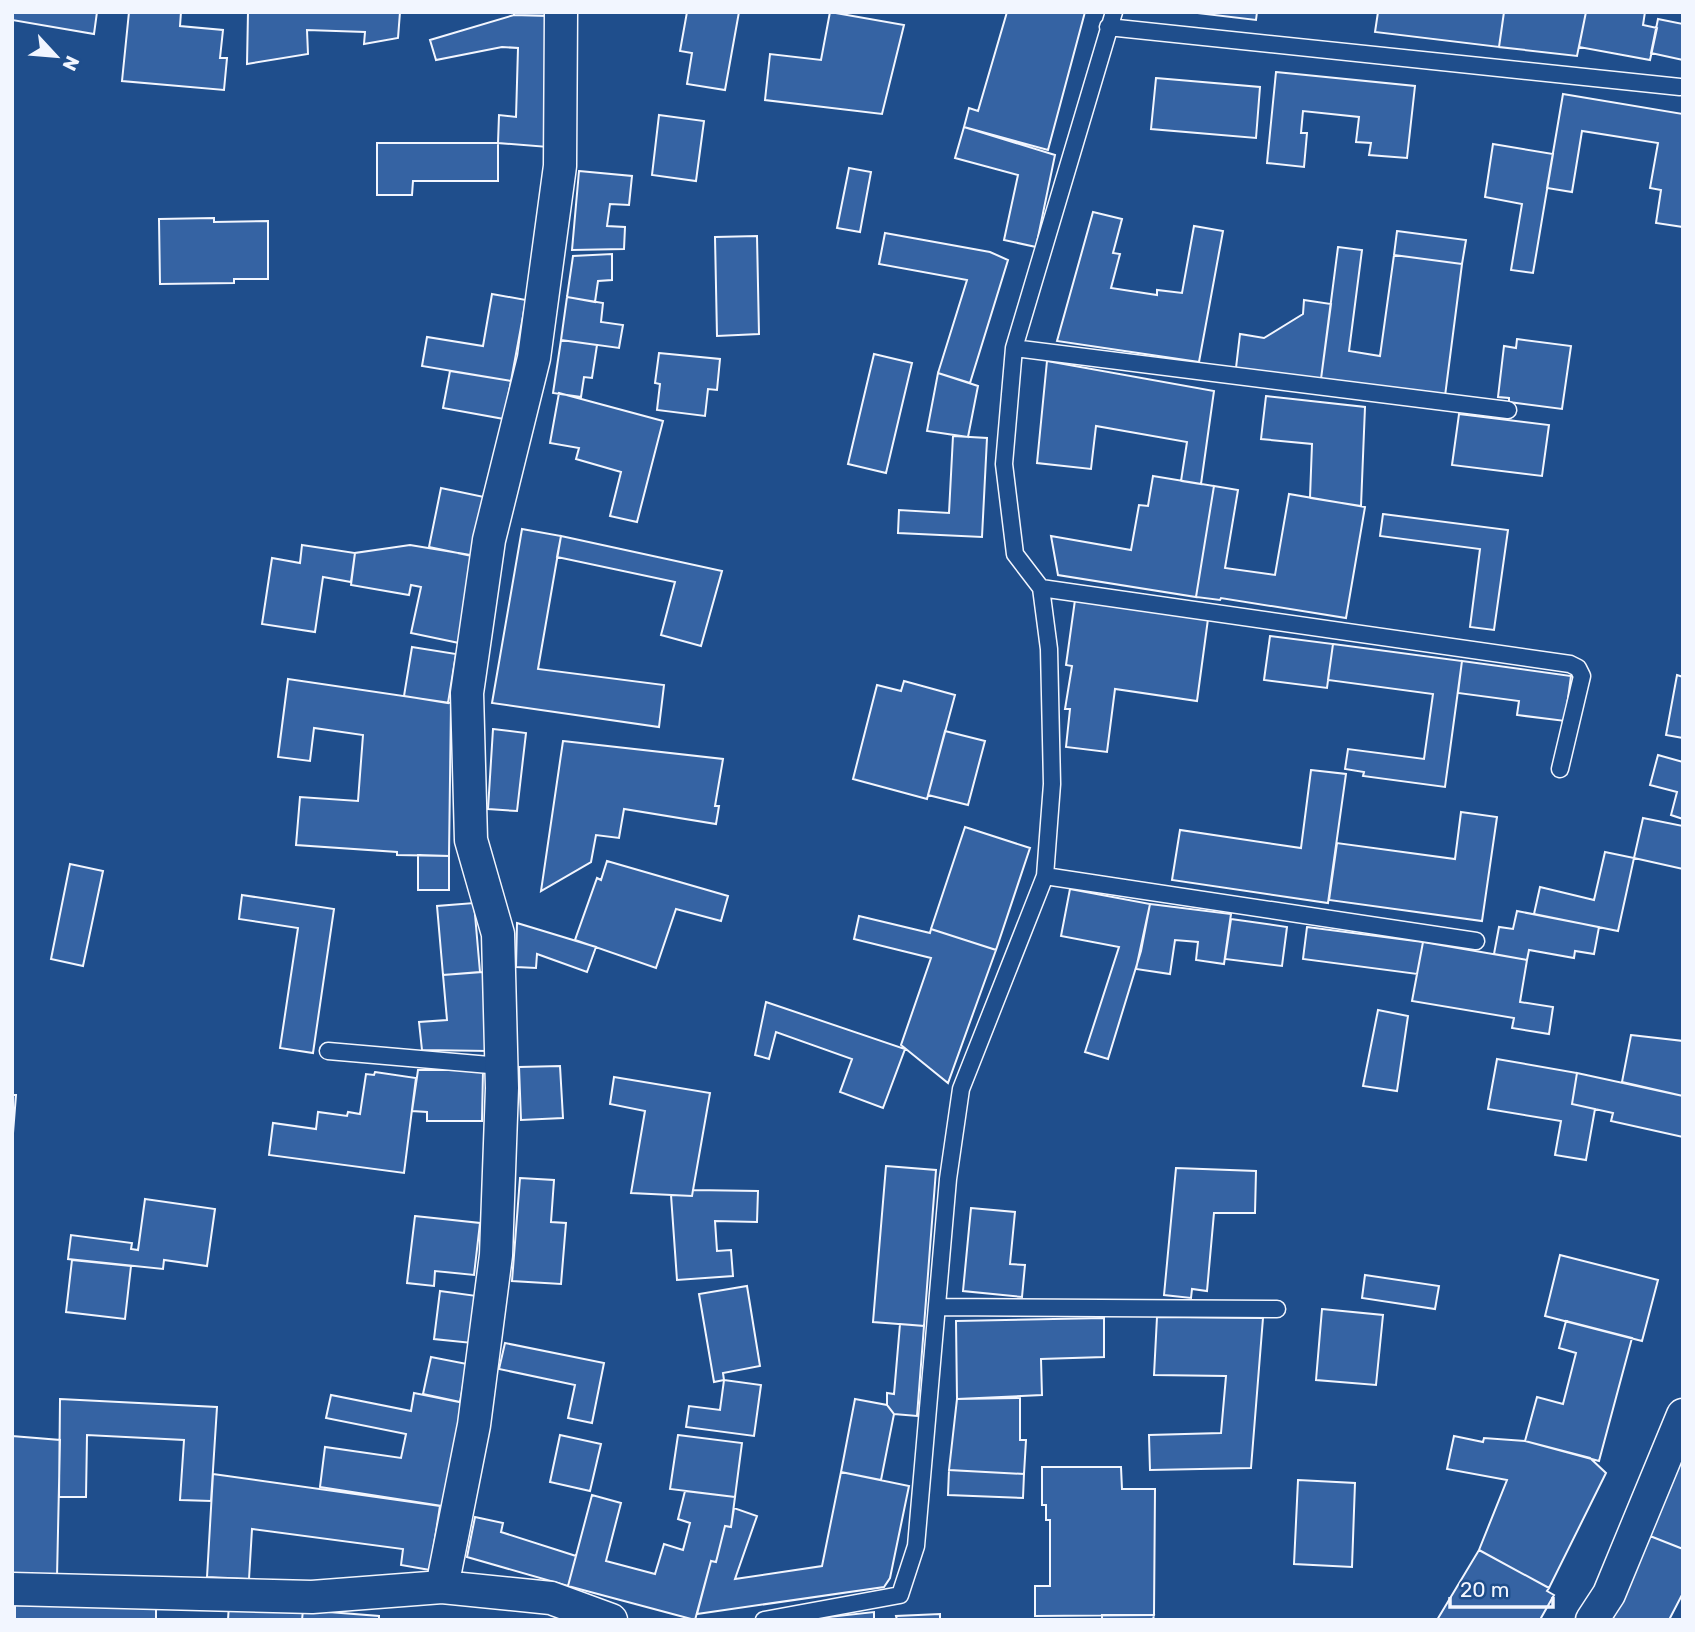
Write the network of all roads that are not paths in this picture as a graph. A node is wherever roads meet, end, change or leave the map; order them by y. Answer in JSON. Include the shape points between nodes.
{"nodes":[{"id":1,"x":561,"y":12,"type":"edge"},
{"id":2,"x":1111,"y":20,"type":"edge"},
{"id":3,"x":1680,"y":87,"type":"dead end"},
{"id":4,"x":1014,"y":348,"type":"junction"},
{"id":5,"x":1508,"y":410,"type":"dead end"},
{"id":6,"x":1041,"y":588,"type":"junction"},
{"id":7,"x":1560,"y":769,"type":"dead end"},
{"id":8,"x":1045,"y":876,"type":"junction"},
{"id":9,"x":1476,"y":941,"type":"dead end"},
{"id":10,"x":328,"y":1051,"type":"dead end"},
{"id":11,"x":501,"y":1066,"type":"junction"},
{"id":12,"x":937,"y":1307,"type":"junction"},
{"id":13,"x":1277,"y":1309,"type":"dead end"},
{"id":14,"x":1683,"y":1415,"type":"edge"},
{"id":15,"x":442,"y":1587,"type":"junction"},
{"id":16,"x":12,"y":1589,"type":"edge"},
{"id":17,"x":611,"y":1620,"type":"edge"},
{"id":18,"x":764,"y":1620,"type":"edge"},
{"id":19,"x":1592,"y":1620,"type":"edge"}],
"edges":[{"from":1,"to":11,"type":"street","via":[[561,166],[534,358],[489,540],[467,693],[471,840],[498,934]]},
{"from":2,"to":3,"type":"lane"},
{"from":2,"to":4,"type":"lane"},
{"from":4,"to":5,"type":"lane"},
{"from":4,"to":6,"type":"lane","via":[[1004,464],[1015,554]]},
{"from":6,"to":7,"type":"lane","via":[[1570,664],[1582,676]]},
{"from":6,"to":8,"type":"lane","via":[[1049,649],[1052,771]]},
{"from":8,"to":9,"type":"lane"},
{"from":8,"to":12,"type":"lane","via":[[961,1089]]},
{"from":10,"to":11,"type":"lane"},
{"from":11,"to":15,"type":"street","via":[[496,1255],[474,1425]]},
{"from":12,"to":13,"type":"lane"},
{"from":12,"to":18,"type":"lane","via":[[916,1546],[900,1595]]},
{"from":14,"to":19,"type":"street","via":[[1609,1594]]},
{"from":15,"to":16,"type":"street","via":[[312,1597]]},
{"from":15,"to":17,"type":"street","via":[[551,1598]]}]}
